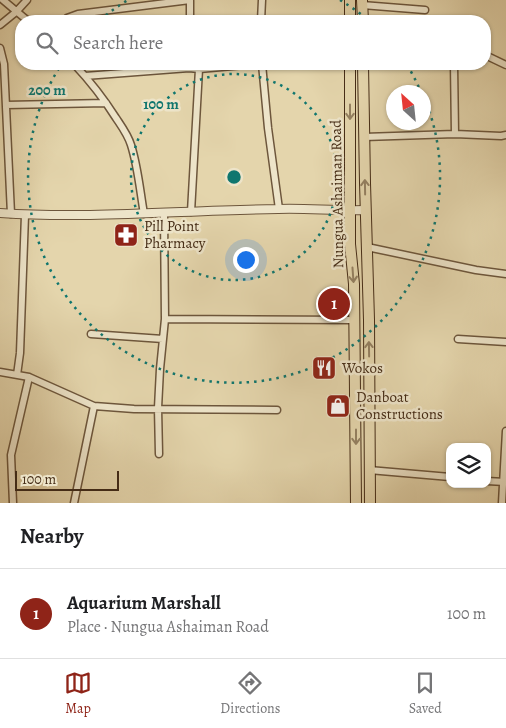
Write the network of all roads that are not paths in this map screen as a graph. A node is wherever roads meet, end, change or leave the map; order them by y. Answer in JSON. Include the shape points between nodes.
{"nodes":[{"id":1,"x":3,"y":0,"type":"edge"},
{"id":2,"x":27,"y":0,"type":"edge"},
{"id":3,"x":190,"y":0,"type":"edge"},
{"id":4,"x":262,"y":0,"type":"edge"},
{"id":5,"x":350,"y":0,"type":"edge"},
{"id":6,"x":362,"y":3,"type":"edge"},
{"id":7,"x":424,"y":10,"type":"dead end"},
{"id":8,"x":16,"y":12,"type":"junction"},
{"id":9,"x":20,"y":15,"type":"edge"},
{"id":10,"x":75,"y":15,"type":"edge"},
{"id":11,"x":190,"y":15,"type":"edge"},
{"id":12,"x":261,"y":15,"type":"edge"},
{"id":13,"x":350,"y":15,"type":"edge"},
{"id":14,"x":0,"y":24,"type":"edge"},
{"id":15,"x":0,"y":48,"type":"edge"},
{"id":16,"x":491,"y":58,"type":"edge"},
{"id":17,"x":506,"y":65,"type":"edge"},
{"id":18,"x":80,"y":70,"type":"edge"},
{"id":19,"x":147,"y":70,"type":"edge"},
{"id":20,"x":199,"y":70,"type":"edge"},
{"id":21,"x":263,"y":70,"type":"edge"},
{"id":22,"x":350,"y":70,"type":"edge"},
{"id":23,"x":363,"y":70,"type":"edge"},
{"id":24,"x":454,"y":70,"type":"edge"},
{"id":25,"x":85,"y":76,"type":"junction"},
{"id":26,"x":106,"y":103,"type":"junction"},
{"id":27,"x":6,"y":105,"type":"junction"},
{"id":28,"x":454,"y":134,"type":"junction"},
{"id":29,"x":506,"y":135,"type":"edge"},
{"id":30,"x":364,"y":137,"type":"junction"},
{"id":31,"x":279,"y":209,"type":"junction"},
{"id":32,"x":350,"y":210,"type":"junction"},
{"id":33,"x":365,"y":210,"type":"junction"},
{"id":34,"x":191,"y":212,"type":"junction"},
{"id":35,"x":0,"y":213,"type":"edge"},
{"id":36,"x":164,"y":213,"type":"junction"},
{"id":37,"x":10,"y":214,"type":"junction"},
{"id":38,"x":144,"y":214,"type":"junction"},
{"id":39,"x":25,"y":215,"type":"junction"},
{"id":40,"x":367,"y":247,"type":"junction"},
{"id":41,"x":506,"y":274,"type":"edge"},
{"id":42,"x":165,"y":319,"type":"junction"},
{"id":43,"x":354,"y":320,"type":"junction"},
{"id":44,"x":91,"y":334,"type":"dead end"},
{"id":45,"x":163,"y":339,"type":"junction"},
{"id":46,"x":458,"y":339,"type":"dead end"},
{"id":47,"x":506,"y":342,"type":"edge"},
{"id":48,"x":0,"y":372,"type":"edge"},
{"id":49,"x":17,"y":374,"type":"junction"},
{"id":50,"x":29,"y":377,"type":"junction"},
{"id":51,"x":94,"y":406,"type":"junction"},
{"id":52,"x":158,"y":408,"type":"junction"},
{"id":53,"x":276,"y":410,"type":"dead end"},
{"id":54,"x":506,"y":431,"type":"edge"},
{"id":55,"x":158,"y":454,"type":"dead end"},
{"id":56,"x":369,"y":470,"type":"junction"},
{"id":57,"x":446,"y":477,"type":"edge"},
{"id":58,"x":491,"y":481,"type":"edge"},
{"id":59,"x":504,"y":482,"type":"edge"},
{"id":60,"x":12,"y":503,"type":"edge"},
{"id":61,"x":74,"y":503,"type":"edge"},
{"id":62,"x":356,"y":503,"type":"edge"},
{"id":63,"x":370,"y":503,"type":"edge"},
{"id":64,"x":502,"y":503,"type":"edge"}],
"edges":[{"from":1,"to":8,"type":"street"},
{"from":2,"to":8,"type":"street"},
{"from":3,"to":10,"type":"street"},
{"from":3,"to":11,"type":"street"},
{"from":4,"to":12,"type":"street"},
{"from":5,"to":13,"type":"main road"},
{"from":6,"to":7,"type":"street"},
{"from":8,"to":9,"type":"street"},
{"from":8,"to":14,"type":"street"},
{"from":15,"to":27,"type":"street"},
{"from":16,"to":17,"type":"street"},
{"from":18,"to":25,"type":"street"},
{"from":19,"to":25,"type":"street"},
{"from":20,"to":34,"type":"street"},
{"from":21,"to":31,"type":"street"},
{"from":22,"to":32,"type":"main road","name":"Nungua Ashaiman Road","one_way":true},
{"from":23,"to":30,"type":"main road","name":"Nungua Ashaiman Road"},
{"from":24,"to":28,"type":"street"},
{"from":25,"to":26,"type":"street"},
{"from":26,"to":27,"type":"street"},
{"from":26,"to":38,"type":"street","via":[[132,145]]},
{"from":27,"to":37,"type":"street"},
{"from":28,"to":29,"type":"street"},
{"from":28,"to":30,"type":"street"},
{"from":33,"to":30,"type":"main road","name":"Nungua Ashaiman Road","one_way":true},
{"from":31,"to":32,"type":"street"},
{"from":31,"to":34,"type":"street"},
{"from":32,"to":33,"type":"street"},
{"from":32,"to":43,"type":"main road","name":"Nungua Ashaiman Road","one_way":true},
{"from":33,"to":40,"type":"main road","name":"Nungua Ashaiman Road"},
{"from":34,"to":36,"type":"street"},
{"from":35,"to":37,"type":"street"},
{"from":36,"to":38,"type":"street"},
{"from":36,"to":42,"type":"street"},
{"from":37,"to":39,"type":"street"},
{"from":38,"to":39,"type":"street"},
{"from":39,"to":49,"type":"street"},
{"from":40,"to":41,"type":"street"},
{"from":56,"to":40,"type":"main road","name":"Nungua Ashaiman Road","one_way":true},
{"from":42,"to":43,"type":"street"},
{"from":42,"to":45,"type":"street"},
{"from":43,"to":62,"type":"main road","name":"Nungua Ashaiman Road","one_way":true},
{"from":44,"to":45,"type":"street"},
{"from":45,"to":52,"type":"street"},
{"from":46,"to":47,"type":"street"},
{"from":48,"to":49,"type":"street"},
{"from":49,"to":50,"type":"street"},
{"from":50,"to":51,"type":"street"},
{"from":50,"to":60,"type":"street","via":[[11,455]]},
{"from":51,"to":52,"type":"street"},
{"from":51,"to":61,"type":"street"},
{"from":52,"to":53,"type":"street"},
{"from":52,"to":55,"type":"street"},
{"from":54,"to":59,"type":"street"},
{"from":56,"to":57,"type":"street"},
{"from":56,"to":63,"type":"main road","name":"Nungua Ashaiman Road"},
{"from":58,"to":59,"type":"street"},
{"from":59,"to":64,"type":"street"}]}
